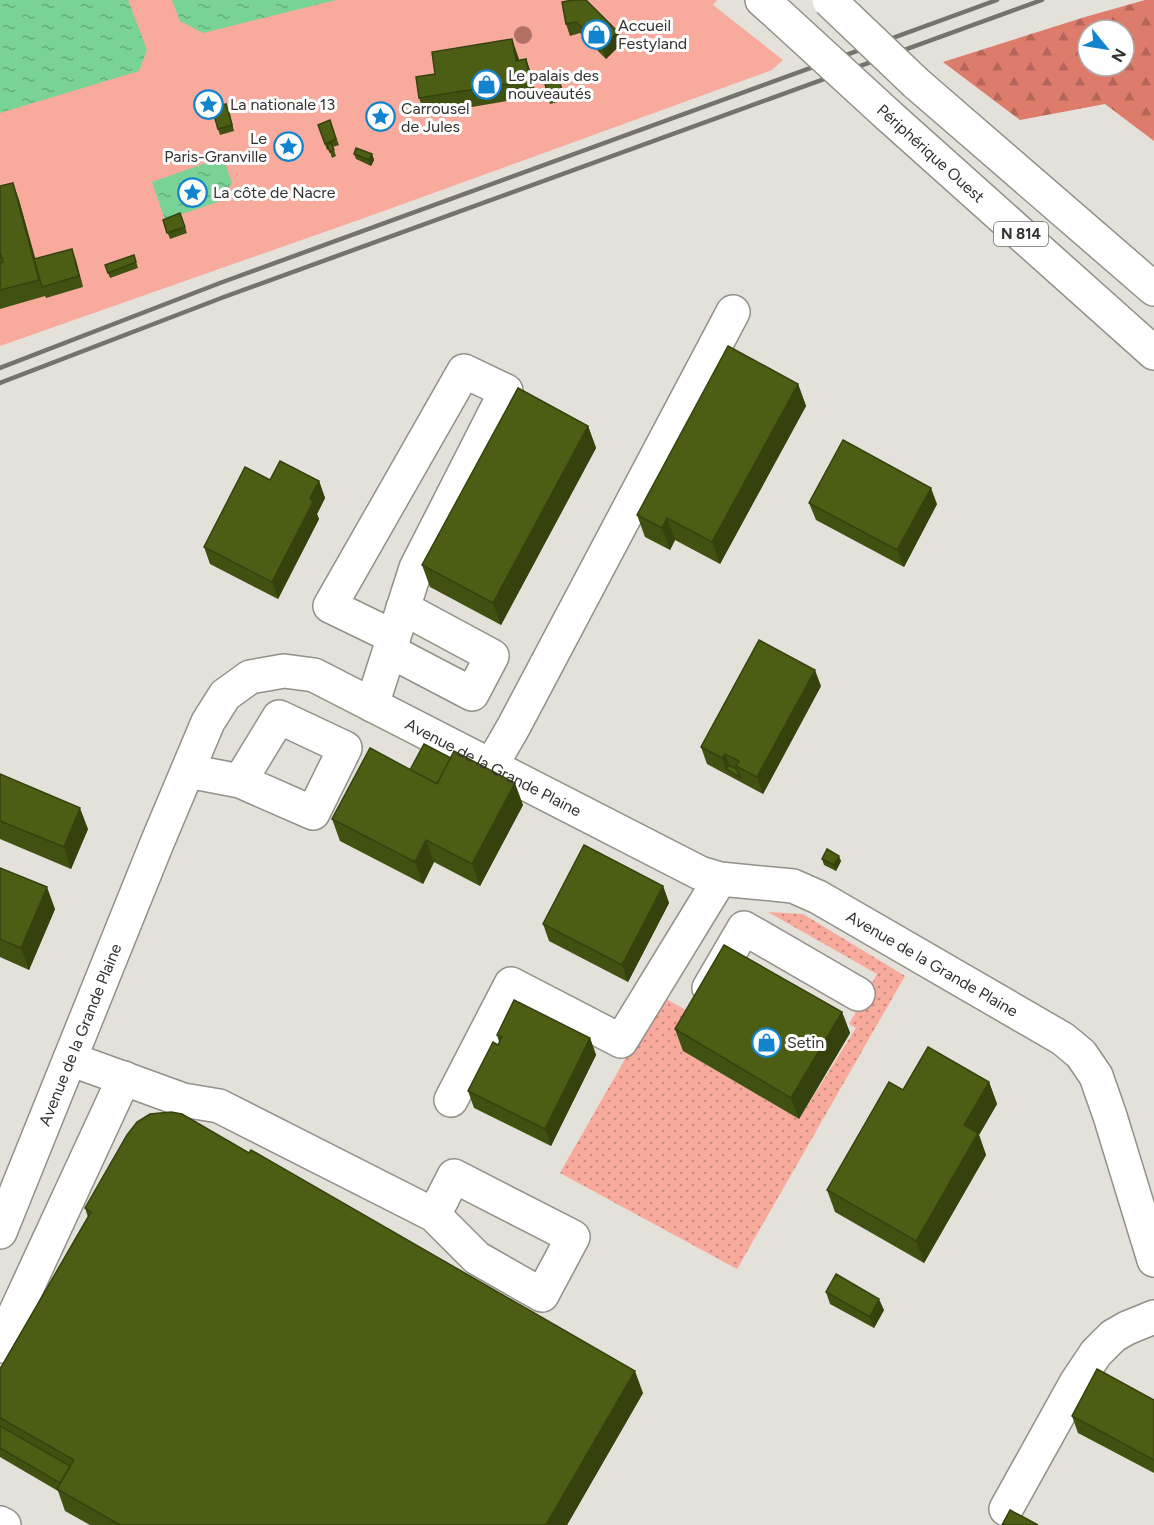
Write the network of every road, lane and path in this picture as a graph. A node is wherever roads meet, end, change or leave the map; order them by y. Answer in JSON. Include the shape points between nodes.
{"nodes":[{"id":1,"x":829,"y":0,"type":"edge"},
{"id":2,"x":770,"y":7,"type":"edge"},
{"id":3,"x":1154,"y":289,"type":"edge"},
{"id":4,"x":733,"y":312,"type":"dead end"},
{"id":5,"x":1154,"y":353,"type":"edge"},
{"id":6,"x":396,"y":632,"type":"junction"},
{"id":7,"x":372,"y":705,"type":"junction"},
{"id":8,"x":491,"y":766,"type":"junction"},
{"id":9,"x":188,"y":771,"type":"junction"},
{"id":10,"x":240,"y":781,"type":"dead end"},
{"id":11,"x":720,"y":879,"type":"junction"},
{"id":12,"x":755,"y":882,"type":"junction"},
{"id":13,"x":744,"y":928,"type":"junction"},
{"id":14,"x":858,"y":994,"type":"dead end"},
{"id":15,"x":702,"y":1000,"type":"edge"},
{"id":16,"x":70,"y":1059,"type":"junction"},
{"id":17,"x":124,"y":1078,"type":"junction"},
{"id":18,"x":451,"y":1100,"type":"dead end"},
{"id":19,"x":434,"y":1215,"type":"dead end"},
{"id":20,"x":0,"y":1232,"type":"edge"},
{"id":21,"x":1154,"y":1260,"type":"edge"},
{"id":22,"x":1154,"y":1317,"type":"edge"},
{"id":23,"x":0,"y":1346,"type":"edge"},
{"id":24,"x":1006,"y":1509,"type":"dead end"},
{"id":25,"x":0,"y":1523,"type":"edge"},
{"id":26,"x":4,"y":1525,"type":"edge"}],
"edges":[{"from":1,"to":3,"type":"main road","number":"N 814","bridge":true,"via":[[916,83]]},
{"from":2,"to":5,"type":"main road","name":"Périphérique Ouest","number":"N 814","bridge":true},
{"from":4,"to":8,"type":"main road"},
{"from":6,"to":6,"type":"main road","via":[[416,568],[506,391],[464,371],[330,606]]},
{"from":6,"to":7,"type":"main road"},
{"from":7,"to":8,"type":"main road","name":"Avenue de la Grande Plaine"},
{"from":7,"to":9,"type":"main road","name":"Avenue de la Grande Plaine","via":[[314,675],[284,671],[250,677],[225,696],[208,722]]},
{"from":8,"to":11,"type":"main road","name":"Avenue de la Grande Plaine","via":[[700,873]]},
{"from":9,"to":10,"type":"main road"},
{"from":9,"to":16,"type":"main road","name":"Avenue de la Grande Plaine"},
{"from":11,"to":12,"type":"main road","name":"Avenue de la Grande Plaine"},
{"from":11,"to":18,"type":"main road","via":[[621,1041],[512,984]]},
{"from":12,"to":13,"type":"main road","via":[[755,914]]},
{"from":12,"to":21,"type":"main road","name":"Avenue de la Grande Plaine","via":[[793,886],[818,897],[1064,1039],[1081,1054],[1096,1076]]},
{"from":13,"to":14,"type":"main road"},
{"from":13,"to":15,"type":"main road"},
{"from":16,"to":17,"type":"main road"},
{"from":16,"to":20,"type":"main road","name":"Avenue de la Grande Plaine"},
{"from":17,"to":19,"type":"main road","via":[[183,1100],[219,1106]]},
{"from":17,"to":23,"type":"main road"},
{"from":22,"to":24,"type":"main road","via":[[1113,1336],[1096,1353]]},
{"from":25,"to":26,"type":"main road"}]}
